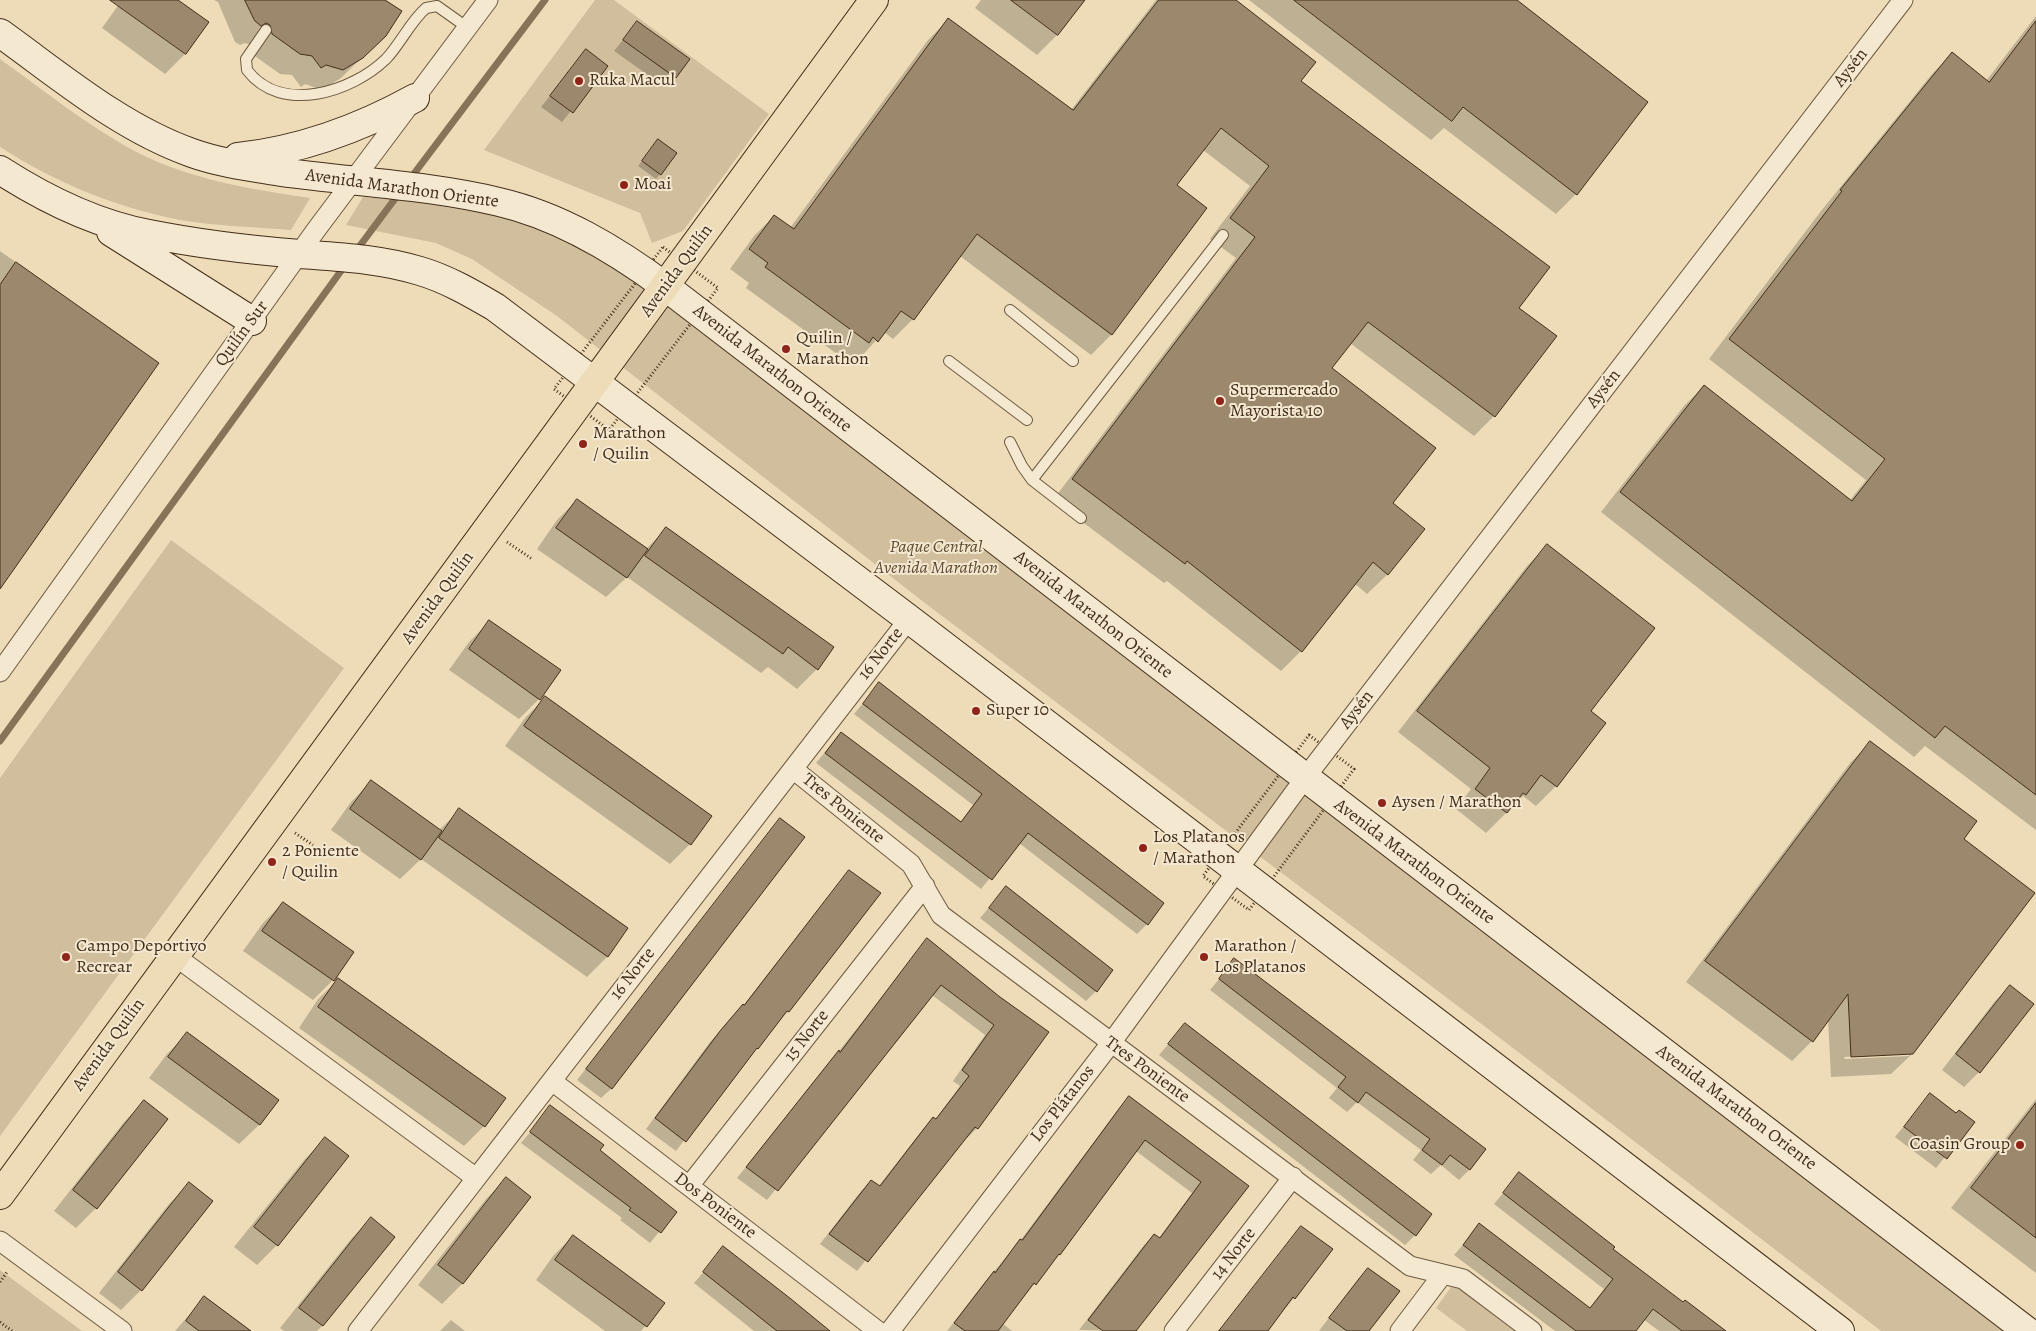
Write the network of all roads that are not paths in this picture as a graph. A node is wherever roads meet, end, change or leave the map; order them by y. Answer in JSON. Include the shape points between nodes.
{"nodes":[{"id":1,"x":488,"y":0,"type":"edge"},
{"id":2,"x":874,"y":0,"type":"edge"},
{"id":3,"x":1903,"y":0,"type":"edge"},
{"id":4,"x":468,"y":28,"type":"junction"},
{"id":5,"x":266,"y":30,"type":"dead end"},
{"id":6,"x":0,"y":33,"type":"edge"},
{"id":7,"x":415,"y":98,"type":"junction"},
{"id":8,"x":216,"y":160,"type":"junction"},
{"id":9,"x":0,"y":170,"type":"edge"},
{"id":10,"x":352,"y":182,"type":"junction"},
{"id":11,"x":79,"y":212,"type":"junction"},
{"id":12,"x":1223,"y":235,"type":"dead end"},
{"id":13,"x":299,"y":254,"type":"junction"},
{"id":14,"x":666,"y":287,"type":"junction"},
{"id":15,"x":1010,"y":310,"type":"dead end"},
{"id":16,"x":252,"y":320,"type":"junction"},
{"id":17,"x":949,"y":361,"type":"dead end"},
{"id":18,"x":1074,"y":362,"type":"dead end"},
{"id":19,"x":595,"y":382,"type":"junction"},
{"id":20,"x":1027,"y":420,"type":"dead end"},
{"id":21,"x":1010,"y":442,"type":"dead end"},
{"id":22,"x":1032,"y":480,"type":"junction"},
{"id":23,"x":1081,"y":518,"type":"dead end"},
{"id":24,"x":909,"y":619,"type":"junction"},
{"id":25,"x":0,"y":672,"type":"edge"},
{"id":26,"x":793,"y":769,"type":"junction"},
{"id":27,"x":1305,"y":778,"type":"junction"},
{"id":28,"x":1239,"y":871,"type":"junction"},
{"id":29,"x":925,"y":886,"type":"junction"},
{"id":30,"x":174,"y":956,"type":"junction"},
{"id":31,"x":1111,"y":1043,"type":"junction"},
{"id":32,"x":552,"y":1081,"type":"junction"},
{"id":33,"x":1293,"y":1177,"type":"junction"},
{"id":34,"x":476,"y":1178,"type":"junction"},
{"id":35,"x":689,"y":1186,"type":"junction"},
{"id":36,"x":0,"y":1195,"type":"edge"},
{"id":37,"x":0,"y":1241,"type":"edge"},
{"id":38,"x":1443,"y":1274,"type":"junction"},
{"id":39,"x":122,"y":1331,"type":"edge"},
{"id":40,"x":358,"y":1331,"type":"edge"},
{"id":41,"x":878,"y":1331,"type":"edge"},
{"id":42,"x":890,"y":1331,"type":"edge"},
{"id":43,"x":1174,"y":1331,"type":"edge"},
{"id":44,"x":1400,"y":1331,"type":"edge"},
{"id":45,"x":1532,"y":1331,"type":"edge"},
{"id":46,"x":1840,"y":1331,"type":"edge"},
{"id":47,"x":2027,"y":1331,"type":"edge"}],
"edges":[{"from":1,"to":4,"type":"street","name":"Quilín Sur"},
{"from":2,"to":14,"type":"main road","name":"Avenida Quilín"},
{"from":3,"to":27,"type":"street","name":"Aysén"},
{"from":4,"to":5,"type":"lane","via":[[437,6],[426,8],[385,59],[372,69],[330,91],[295,96],[268,88],[247,70],[246,59]]},
{"from":4,"to":7,"type":"street","name":"Quilín Sur"},
{"from":6,"to":8,"type":"main road","name":"Avenida Marathon Oriente","via":[[113,113],[168,143]]},
{"from":7,"to":8,"type":"main road","via":[[364,124],[318,141],[257,155]]},
{"from":7,"to":10,"type":"street","name":"Quilín Sur"},
{"from":8,"to":10,"type":"main road","name":"Avenida Marathon Oriente"},
{"from":9,"to":11,"type":"main road"},
{"from":10,"to":13,"type":"street","name":"Quilín Sur"},
{"from":10,"to":14,"type":"main road","name":"Avenida Marathon Oriente","via":[[438,191],[500,202],[568,226],[622,256]]},
{"from":11,"to":13,"type":"main road","via":[[147,234]]},
{"from":11,"to":16,"type":"main road"},
{"from":12,"to":22,"type":"lane"},
{"from":13,"to":16,"type":"street","name":"Quilín Sur"},
{"from":13,"to":19,"type":"main road","via":[[331,255],[422,271],[473,294]]},
{"from":14,"to":19,"type":"main road","name":"Avenida Quilín"},
{"from":14,"to":27,"type":"main road","name":"Avenida Marathon Oriente"},
{"from":15,"to":18,"type":"lane"},
{"from":16,"to":25,"type":"street","name":"Quilín Sur"},
{"from":17,"to":20,"type":"lane"},
{"from":19,"to":24,"type":"main road"},
{"from":19,"to":30,"type":"main road","name":"Avenida Quilín"},
{"from":21,"to":22,"type":"lane"},
{"from":22,"to":23,"type":"lane"},
{"from":24,"to":26,"type":"street","name":"16 Norte"},
{"from":24,"to":28,"type":"main road"},
{"from":26,"to":29,"type":"street","name":"Tres Poniente","via":[[911,864]]},
{"from":26,"to":32,"type":"street","name":"16 Norte"},
{"from":27,"to":28,"type":"street","name":"Los Plátanos"},
{"from":27,"to":47,"type":"main road","name":"Avenida Marathon Oriente"},
{"from":28,"to":31,"type":"street","name":"Los Plátanos"},
{"from":28,"to":46,"type":"main road"},
{"from":29,"to":31,"type":"street","name":"Tres Poniente","via":[[941,914]]},
{"from":29,"to":35,"type":"street","name":"15 Norte"},
{"from":30,"to":34,"type":"street"},
{"from":30,"to":36,"type":"main road","name":"Avenida Quilín"},
{"from":31,"to":33,"type":"street","name":"Tres Poniente"},
{"from":31,"to":42,"type":"street","name":"Los Plátanos"},
{"from":32,"to":34,"type":"street","name":"16 Norte"},
{"from":32,"to":35,"type":"street","name":"Dos Poniente"},
{"from":33,"to":38,"type":"street","name":"Tres Poniente","via":[[1410,1266]]},
{"from":33,"to":43,"type":"street","name":"14 Norte"},
{"from":34,"to":40,"type":"street","name":"16 Norte"},
{"from":35,"to":41,"type":"street","name":"Dos Poniente"},
{"from":37,"to":39,"type":"street"},
{"from":38,"to":44,"type":"street"},
{"from":38,"to":45,"type":"street","name":"Tres Poniente","via":[[1463,1278]]}]}
